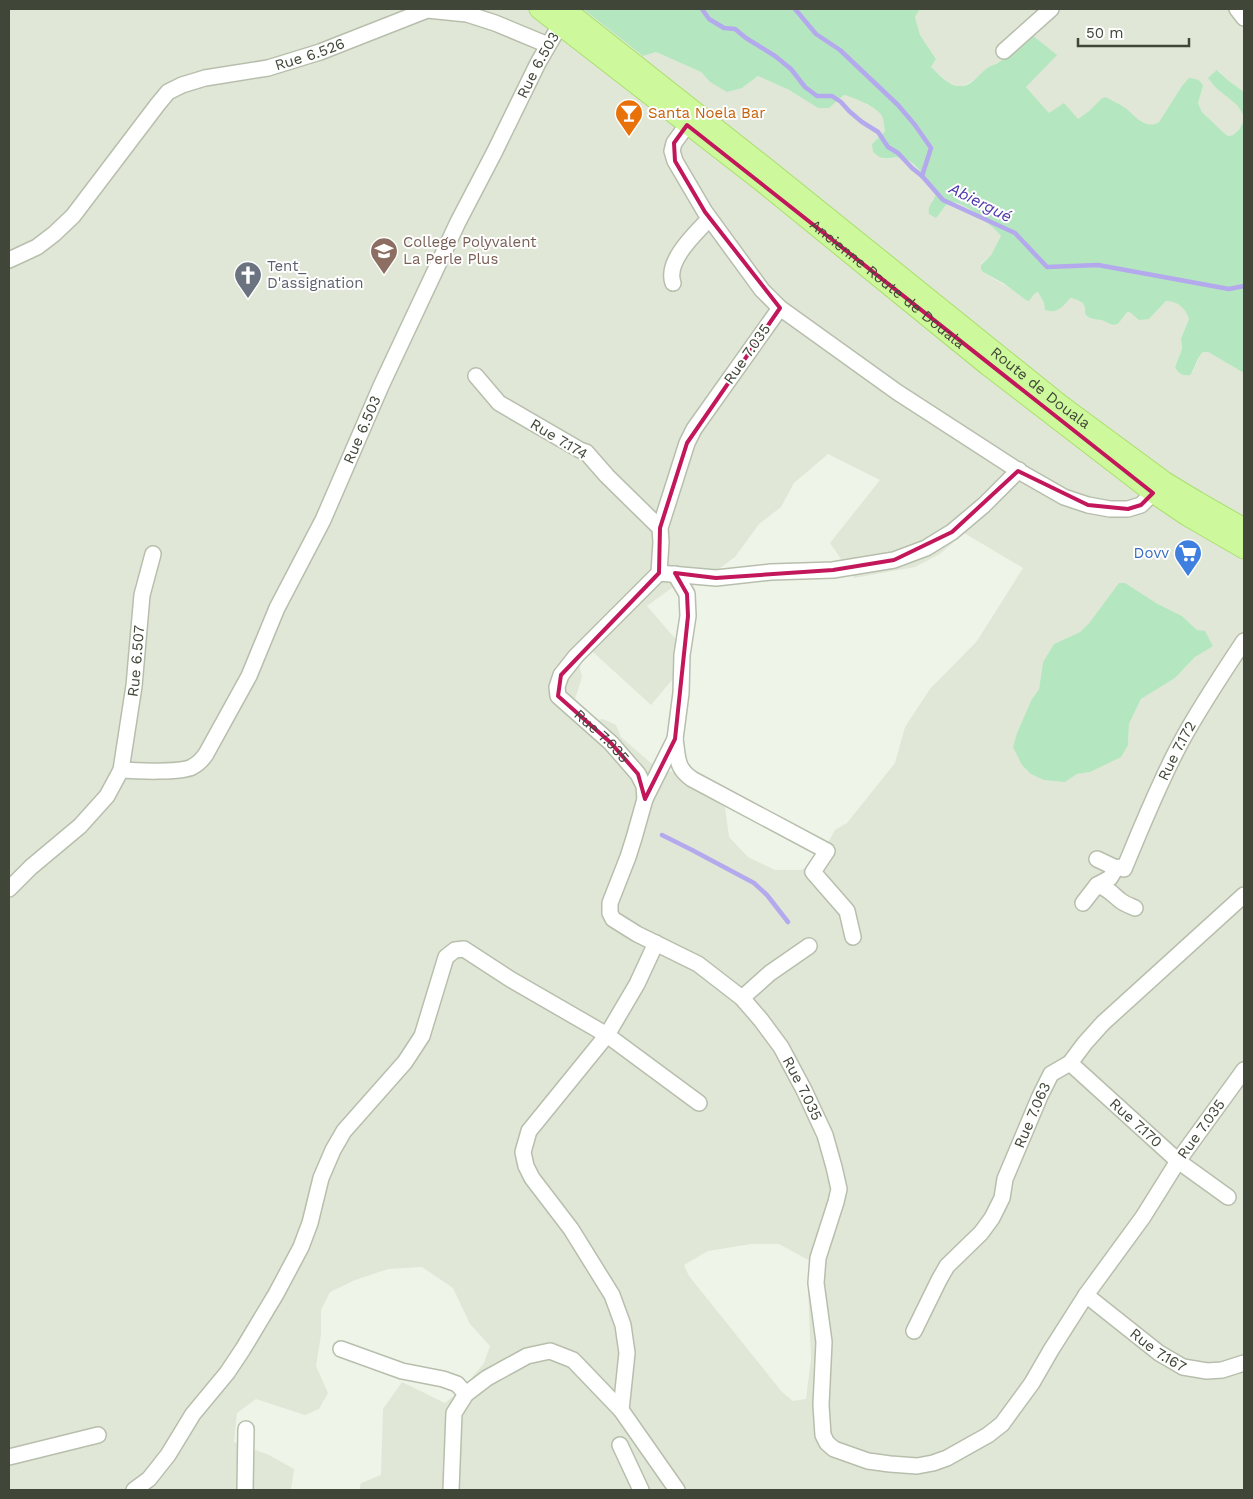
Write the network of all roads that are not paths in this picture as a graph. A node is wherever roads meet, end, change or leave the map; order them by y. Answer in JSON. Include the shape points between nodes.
{"nodes":[{"id":1,"x":539,"y":9,"type":"edge"},
{"id":2,"x":1050,"y":9,"type":"edge"},
{"id":3,"x":1237,"y":9,"type":"edge"},
{"id":4,"x":562,"y":17,"type":"edge"},
{"id":5,"x":1244,"y":18,"type":"edge"},
{"id":6,"x":548,"y":45,"type":"junction"},
{"id":7,"x":1004,"y":51,"type":"dead end"},
{"id":8,"x":687,"y":124,"type":"junction"},
{"id":9,"x":710,"y":219,"type":"junction"},
{"id":10,"x":9,"y":260,"type":"edge"},
{"id":11,"x":673,"y":283,"type":"dead end"},
{"id":12,"x":780,"y":308,"type":"junction"},
{"id":13,"x":476,"y":376,"type":"dead end"},
{"id":14,"x":1019,"y":470,"type":"junction"},
{"id":15,"x":1153,"y":493,"type":"junction"},
{"id":16,"x":1192,"y":508,"type":"junction"},
{"id":17,"x":660,"y":528,"type":"junction"},
{"id":18,"x":1244,"y":528,"type":"edge"},
{"id":19,"x":1244,"y":549,"type":"edge"},
{"id":20,"x":153,"y":554,"type":"dead end"},
{"id":21,"x":659,"y":573,"type":"junction"},
{"id":22,"x":675,"y":574,"type":"junction"},
{"id":23,"x":692,"y":575,"type":"junction"},
{"id":24,"x":687,"y":594,"type":"junction"},
{"id":25,"x":1244,"y":641,"type":"edge"},
{"id":26,"x":676,"y":740,"type":"junction"},
{"id":27,"x":122,"y":770,"type":"junction"},
{"id":28,"x":645,"y":799,"type":"junction"},
{"id":29,"x":1097,"y":859,"type":"dead end"},
{"id":30,"x":1120,"y":868,"type":"junction"},
{"id":31,"x":1097,"y":885,"type":"junction"},
{"id":32,"x":9,"y":890,"type":"edge"},
{"id":33,"x":1244,"y":894,"type":"edge"},
{"id":34,"x":1083,"y":902,"type":"dead end"},
{"id":35,"x":1135,"y":908,"type":"dead end"},
{"id":36,"x":853,"y":937,"type":"dead end"},
{"id":37,"x":656,"y":943,"type":"junction"},
{"id":38,"x":809,"y":946,"type":"dead end"},
{"id":39,"x":742,"y":998,"type":"junction"},
{"id":40,"x":608,"y":1035,"type":"junction"},
{"id":41,"x":1070,"y":1063,"type":"junction"},
{"id":42,"x":1244,"y":1070,"type":"edge"},
{"id":43,"x":699,"y":1103,"type":"dead end"},
{"id":44,"x":1178,"y":1161,"type":"junction"},
{"id":45,"x":1228,"y":1197,"type":"dead end"},
{"id":46,"x":1086,"y":1296,"type":"junction"},
{"id":47,"x":914,"y":1331,"type":"dead end"},
{"id":48,"x":341,"y":1349,"type":"dead end"},
{"id":49,"x":1244,"y":1363,"type":"edge"},
{"id":50,"x":466,"y":1394,"type":"junction"},
{"id":51,"x":621,"y":1410,"type":"junction"},
{"id":52,"x":246,"y":1429,"type":"dead end"},
{"id":53,"x":98,"y":1435,"type":"dead end"},
{"id":54,"x":620,"y":1445,"type":"dead end"},
{"id":55,"x":9,"y":1456,"type":"edge"},
{"id":56,"x":134,"y":1490,"type":"edge"},
{"id":57,"x":245,"y":1490,"type":"edge"},
{"id":58,"x":451,"y":1490,"type":"edge"},
{"id":59,"x":641,"y":1490,"type":"edge"},
{"id":60,"x":677,"y":1490,"type":"edge"}],
"edges":[{"from":1,"to":4,"type":"main road","name":"Ancienne Route de Douala"},
{"from":2,"to":7,"type":"street"},
{"from":3,"to":5,"type":"street"},
{"from":4,"to":6,"type":"street","name":"Rue 6.503"},
{"from":4,"to":8,"type":"main road","name":"Ancienne Route de Douala"},
{"from":4,"to":16,"type":"main road","name":"Route de Douala","via":[[777,176],[1061,405],[1164,481]]},
{"from":6,"to":10,"type":"street","name":"Rue 6.526","via":[[467,14],[427,10],[320,52],[268,68],[182,85],[168,92],[158,104],[73,216],[37,247]]},
{"from":6,"to":27,"type":"street","name":"Rue 6.503","via":[[458,222],[323,520],[277,608],[249,676],[206,754],[190,769]]},
{"from":8,"to":9,"type":"street","via":[[672,151],[692,193]]},
{"from":8,"to":15,"type":"main road","name":"Ancienne Route de Douala","via":[[988,366]]},
{"from":9,"to":11,"type":"street","via":[[685,244],[677,258]]},
{"from":9,"to":12,"type":"street","via":[[762,290]]},
{"from":12,"to":14,"type":"street","via":[[897,392]]},
{"from":12,"to":17,"type":"street","name":"Rue 7.035","via":[[694,429]]},
{"from":13,"to":17,"type":"street","name":"Rue 7.174","via":[[499,403],[586,452]]},
{"from":14,"to":15,"type":"street","via":[[1064,496],[1088,505],[1128,509],[1141,505]]},
{"from":14,"to":23,"type":"street","via":[[952,532],[926,548],[894,560],[832,570],[716,578]]},
{"from":15,"to":16,"type":"main road","name":"Ancienne Route de Douala"},
{"from":16,"to":18,"type":"main road","name":"Route de Douala"},
{"from":16,"to":19,"type":"main road","name":"Ancienne Route de Douala"},
{"from":17,"to":21,"type":"street","name":"Rue 7.035"},
{"from":20,"to":27,"type":"street","name":"Rue 6.507","via":[[142,595]]},
{"from":21,"to":22,"type":"street"},
{"from":21,"to":28,"type":"street","name":"Rue 7.035","via":[[576,656],[561,675],[557,687],[558,696],[611,743],[638,774],[644,786]]},
{"from":22,"to":23,"type":"street"},
{"from":22,"to":24,"type":"street"},
{"from":23,"to":24,"type":"street"},
{"from":24,"to":26,"type":"street","via":[[688,616]]},
{"from":25,"to":30,"type":"street","name":"Rue 7.172","via":[[1181,742]]},
{"from":26,"to":28,"type":"street"},
{"from":26,"to":36,"type":"street","via":[[678,764],[683,773],[826,851],[813,872],[847,911]]},
{"from":27,"to":32,"type":"street","via":[[106,796],[80,826]]},
{"from":28,"to":37,"type":"street","name":"Rue 7.035","via":[[610,903],[610,913],[637,934]]},
{"from":29,"to":30,"type":"street"},
{"from":30,"to":31,"type":"street"},
{"from":31,"to":34,"type":"street"},
{"from":31,"to":35,"type":"street"},
{"from":33,"to":41,"type":"street","name":"Rue 7.063","via":[[1103,1023]]},
{"from":37,"to":39,"type":"street","name":"Rue 7.035","via":[[698,964]]},
{"from":37,"to":40,"type":"street"},
{"from":38,"to":39,"type":"street","via":[[770,973]]},
{"from":39,"to":46,"type":"street","name":"Rue 7.035","via":[[781,1047],[812,1105],[825,1135],[839,1188],[818,1258],[816,1283],[824,1342],[822,1435],[827,1443],[847,1455],[868,1461],[918,1466],[947,1458],[981,1439],[1002,1424],[1013,1411]]},
{"from":40,"to":43,"type":"street"},
{"from":40,"to":51,"type":"street","via":[[529,1131],[523,1152],[532,1178],[571,1229],[612,1295],[627,1353]]},
{"from":40,"to":56,"type":"street","via":[[510,979],[464,948],[446,957],[422,1036],[405,1062],[344,1131],[333,1150],[321,1178],[301,1246],[272,1301],[243,1349],[193,1414],[168,1455],[149,1479]]},
{"from":41,"to":44,"type":"street","name":"Rue 7.170"},
{"from":41,"to":47,"type":"street","name":"Rue 7.063","via":[[1051,1074],[1005,1179],[1002,1198],[992,1218],[947,1266]]},
{"from":42,"to":44,"type":"street","name":"Rue 7.035"},
{"from":44,"to":45,"type":"street","name":"Rue 7.170"},
{"from":44,"to":46,"type":"street","name":"Rue 7.035","via":[[1143,1217]]},
{"from":46,"to":49,"type":"street","name":"Rue 7.167","via":[[1159,1353],[1183,1366],[1207,1371]]},
{"from":48,"to":50,"type":"street","via":[[402,1370],[443,1379],[456,1384]]},
{"from":50,"to":51,"type":"street","via":[[527,1356],[550,1351],[573,1360]]},
{"from":50,"to":58,"type":"street","via":[[454,1413]]},
{"from":51,"to":60,"type":"street"},
{"from":52,"to":57,"type":"street"},
{"from":53,"to":55,"type":"street"},
{"from":54,"to":59,"type":"street"}]}
